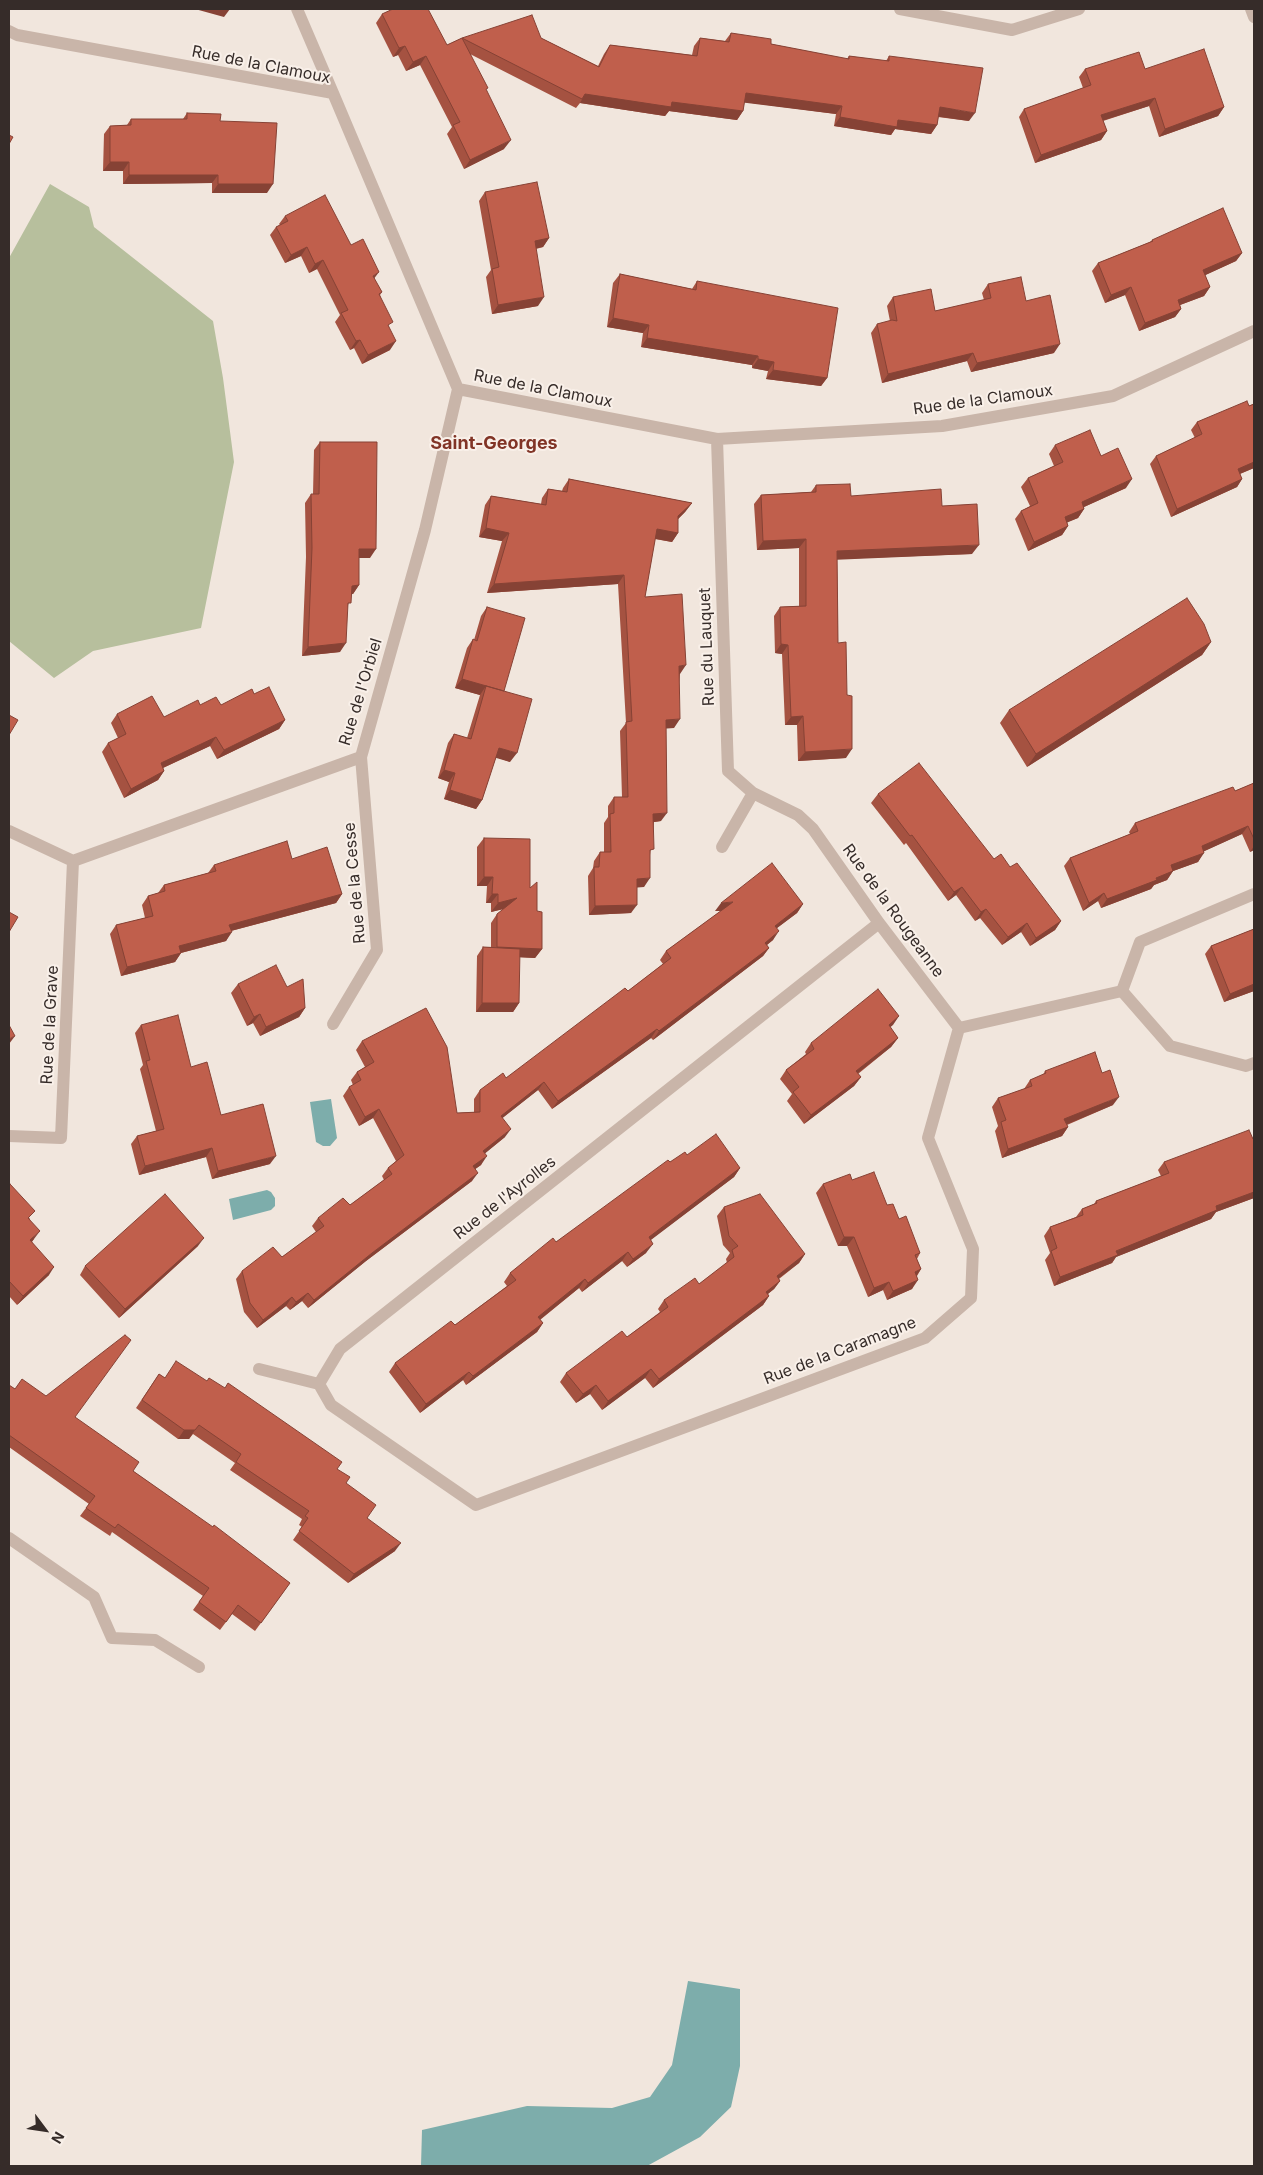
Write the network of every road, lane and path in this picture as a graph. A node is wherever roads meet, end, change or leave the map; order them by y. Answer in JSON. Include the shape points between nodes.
{"nodes":[{"id":1,"x":297,"y":9,"type":"edge"},
{"id":2,"x":900,"y":9,"type":"edge"},
{"id":3,"x":1080,"y":9,"type":"edge"},
{"id":4,"x":1251,"y":9,"type":"edge"},
{"id":5,"x":1058,"y":12,"type":"edge"},
{"id":6,"x":1254,"y":17,"type":"edge"},
{"id":7,"x":9,"y":32,"type":"edge"},
{"id":8,"x":333,"y":93,"type":"junction"},
{"id":9,"x":1254,"y":331,"type":"edge"},
{"id":10,"x":458,"y":389,"type":"junction"},
{"id":11,"x":717,"y":439,"type":"junction"},
{"id":12,"x":361,"y":757,"type":"junction"},
{"id":13,"x":753,"y":793,"type":"junction"},
{"id":14,"x":798,"y":815,"type":"joint"},
{"id":15,"x":9,"y":831,"type":"edge"},
{"id":16,"x":722,"y":847,"type":"dead end"},
{"id":17,"x":73,"y":861,"type":"junction"},
{"id":18,"x":1254,"y":894,"type":"edge"},
{"id":19,"x":879,"y":923,"type":"junction"},
{"id":20,"x":1122,"y":991,"type":"junction"},
{"id":21,"x":333,"y":1024,"type":"dead end"},
{"id":22,"x":959,"y":1028,"type":"junction"},
{"id":23,"x":1254,"y":1063,"type":"edge"},
{"id":24,"x":9,"y":1136,"type":"edge"},
{"id":25,"x":258,"y":1369,"type":"dead end"},
{"id":26,"x":319,"y":1384,"type":"junction"},
{"id":27,"x":9,"y":1538,"type":"edge"},
{"id":28,"x":199,"y":1667,"type":"dead end"}],
"edges":[{"from":1,"to":8,"type":"street"},
{"from":2,"to":5,"type":"street","via":[[1012,30]]},
{"from":3,"to":5,"type":"street"},
{"from":4,"to":6,"type":"street"},
{"from":7,"to":8,"type":"street","name":"Rue de la Clamoux"},
{"from":8,"to":10,"type":"street","name":"Rue de la Clamoux"},
{"from":9,"to":11,"type":"street","name":"Rue de la Clamoux","via":[[1113,396],[942,426]]},
{"from":10,"to":11,"type":"street","name":"Rue de la Clamoux"},
{"from":10,"to":12,"type":"street","name":"Rue de l'Orbiel","via":[[425,530]]},
{"from":11,"to":13,"type":"street","name":"Rue du Lauquet","via":[[728,771]]},
{"from":12,"to":17,"type":"street","name":"Rue de l'Orbiel"},
{"from":12,"to":21,"type":"street","name":"Rue de la Cesse","via":[[377,950]]},
{"from":13,"to":14,"type":"street","name":"Rue du Lauquet"},
{"from":13,"to":16,"type":"street"},
{"from":14,"to":19,"type":"street","name":"Rue de la Rougeanne","via":[[813,829]]},
{"from":15,"to":17,"type":"street"},
{"from":17,"to":24,"type":"street","name":"Rue de la Grave","via":[[61,1138]]},
{"from":18,"to":20,"type":"street","via":[[1140,942]]},
{"from":19,"to":22,"type":"street","name":"Rue de la Rougeanne"},
{"from":19,"to":26,"type":"street","name":"Rue de l'Ayrolles","via":[[340,1349]]},
{"from":20,"to":22,"type":"street"},
{"from":20,"to":23,"type":"street","via":[[1170,1046],[1246,1066]]},
{"from":22,"to":26,"type":"street","name":"Rue de la Caramagne","via":[[928,1138],[973,1249],[972,1298],[924,1338],[476,1505],[331,1405]]},
{"from":25,"to":26,"type":"street"},
{"from":27,"to":28,"type":"street","via":[[94,1598],[112,1638],[155,1640]]}]}
